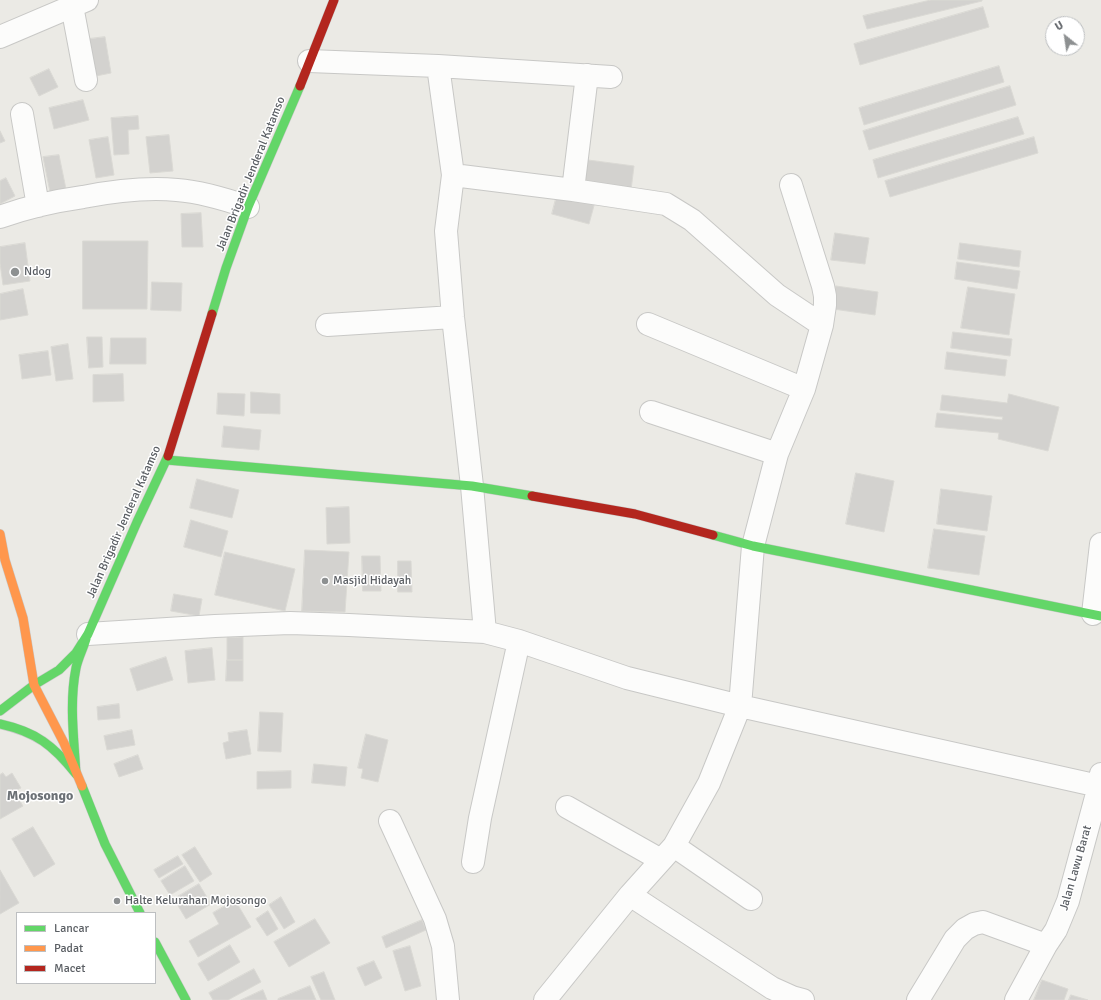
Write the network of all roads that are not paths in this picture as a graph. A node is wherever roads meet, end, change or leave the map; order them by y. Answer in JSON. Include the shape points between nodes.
{"nodes":[{"id":1,"x":334,"y":0,"type":"edge"},
{"id":2,"x":71,"y":4,"type":"edge"},
{"id":3,"x":0,"y":37,"type":"edge"},
{"id":4,"x":309,"y":62,"type":"junction"},
{"id":5,"x":438,"y":66,"type":"junction"},
{"id":6,"x":587,"y":75,"type":"junction"},
{"id":7,"x":611,"y":76,"type":"dead end"},
{"id":8,"x":86,"y":80,"type":"dead end"},
{"id":9,"x":22,"y":114,"type":"dead end"},
{"id":10,"x":453,"y":175,"type":"junction"},
{"id":11,"x":790,"y":185,"type":"dead end"},
{"id":12,"x":573,"y":190,"type":"junction"},
{"id":13,"x":38,"y":206,"type":"junction"},
{"id":14,"x":248,"y":207,"type":"junction"},
{"id":15,"x":0,"y":217,"type":"edge"},
{"id":16,"x":453,"y":317,"type":"junction"},
{"id":17,"x":648,"y":324,"type":"dead end"},
{"id":18,"x":327,"y":325,"type":"dead end"},
{"id":19,"x":822,"y":325,"type":"junction"},
{"id":20,"x":804,"y":389,"type":"junction"},
{"id":21,"x":650,"y":412,"type":"dead end"},
{"id":22,"x":777,"y":454,"type":"junction"},
{"id":23,"x":167,"y":460,"type":"junction"},
{"id":24,"x":472,"y":486,"type":"junction"},
{"id":25,"x":0,"y":534,"type":"edge"},
{"id":26,"x":1101,"y":544,"type":"edge"},
{"id":27,"x":753,"y":546,"type":"junction"},
{"id":28,"x":1097,"y":615,"type":"edge"},
{"id":29,"x":485,"y":632,"type":"junction"},
{"id":30,"x":88,"y":634,"type":"junction"},
{"id":31,"x":518,"y":641,"type":"junction"},
{"id":32,"x":34,"y":685,"type":"junction"},
{"id":33,"x":740,"y":706,"type":"junction"},
{"id":34,"x":0,"y":711,"type":"edge"},
{"id":35,"x":0,"y":724,"type":"edge"},
{"id":36,"x":76,"y":774,"type":"junction"},
{"id":37,"x":1100,"y":780,"type":"edge"},
{"id":38,"x":567,"y":807,"type":"dead end"},
{"id":39,"x":390,"y":821,"type":"dead end"},
{"id":40,"x":667,"y":853,"type":"junction"},
{"id":41,"x":473,"y":862,"type":"dead end"},
{"id":42,"x":630,"y":895,"type":"junction"},
{"id":43,"x":751,"y":899,"type":"dead end"},
{"id":44,"x":139,"y":912,"type":"edge"},
{"id":45,"x":156,"y":944,"type":"edge"},
{"id":46,"x":1046,"y":945,"type":"junction"},
{"id":47,"x":186,"y":1000,"type":"edge"},
{"id":48,"x":448,"y":1000,"type":"edge"},
{"id":49,"x":545,"y":1000,"type":"edge"},
{"id":50,"x":803,"y":1000,"type":"edge"},
{"id":51,"x":918,"y":1000,"type":"edge"},
{"id":52,"x":1016,"y":1000,"type":"edge"}],
"edges":[{"from":1,"to":4,"type":"main road","name":"Jalan Brigadir Jenderal Katamso"},
{"from":2,"to":3,"type":"street"},
{"from":2,"to":8,"type":"street"},
{"from":4,"to":5,"type":"street"},
{"from":4,"to":14,"type":"main road","name":"Jalan Brigadir Jenderal Katamso"},
{"from":5,"to":6,"type":"street"},
{"from":5,"to":10,"type":"street"},
{"from":6,"to":7,"type":"street"},
{"from":6,"to":12,"type":"street"},
{"from":9,"to":13,"type":"street"},
{"from":10,"to":12,"type":"street"},
{"from":10,"to":16,"type":"street","via":[[446,231]]},
{"from":11,"to":19,"type":"street","via":[[823,286],[825,305]]},
{"from":12,"to":19,"type":"street","via":[[666,204],[692,220],[777,295]]},
{"from":13,"to":14,"type":"street","via":[[106,192],[145,188],[214,196]]},
{"from":13,"to":15,"type":"street"},
{"from":14,"to":23,"type":"main road","name":"Jalan Brigadir Jenderal Katamso","via":[[226,268]]},
{"from":16,"to":18,"type":"street"},
{"from":16,"to":24,"type":"street"},
{"from":17,"to":20,"type":"street"},
{"from":19,"to":20,"type":"street"},
{"from":20,"to":22,"type":"street"},
{"from":21,"to":22,"type":"street"},
{"from":22,"to":27,"type":"street"},
{"from":23,"to":24,"type":"main road"},
{"from":23,"to":30,"type":"main road","name":"Jalan Brigadir Jenderal Katamso"},
{"from":24,"to":27,"type":"main road","via":[[635,514]]},
{"from":24,"to":29,"type":"street"},
{"from":25,"to":32,"type":"main road","via":[[5,560],[23,618]]},
{"from":26,"to":28,"type":"street"},
{"from":27,"to":28,"type":"main road"},
{"from":27,"to":33,"type":"street"},
{"from":29,"to":30,"type":"street","via":[[290,623]]},
{"from":29,"to":31,"type":"street"},
{"from":30,"to":32,"type":"main road","name":"Jalan Brigadir Jenderal Katamso","via":[[59,670]]},
{"from":30,"to":36,"type":"main road","via":[[73,691]]},
{"from":31,"to":33,"type":"street","via":[[627,678]]},
{"from":31,"to":41,"type":"street"},
{"from":32,"to":34,"type":"main road","name":"Jalan Brigadir Jenderal Katamso"},
{"from":32,"to":36,"type":"main road","via":[[64,743]]},
{"from":33,"to":37,"type":"street"},
{"from":33,"to":40,"type":"street","via":[[709,783]]},
{"from":35,"to":36,"type":"main road","via":[[40,738],[53,748]]},
{"from":36,"to":44,"type":"main road","via":[[105,844]]},
{"from":37,"to":46,"type":"street","name":"Jalan Lawu Barat","via":[[1068,901],[1056,930]]},
{"from":38,"to":40,"type":"street"},
{"from":39,"to":48,"type":"street","via":[[435,919],[443,946]]},
{"from":40,"to":42,"type":"street"},
{"from":40,"to":43,"type":"street"},
{"from":42,"to":49,"type":"street"},
{"from":42,"to":50,"type":"street","via":[[772,988]]},
{"from":45,"to":47,"type":"main road"},
{"from":46,"to":51,"type":"street","via":[[983,922],[974,924],[955,939]]},
{"from":46,"to":52,"type":"street","name":"Jalan Lawu Barat"}]}
